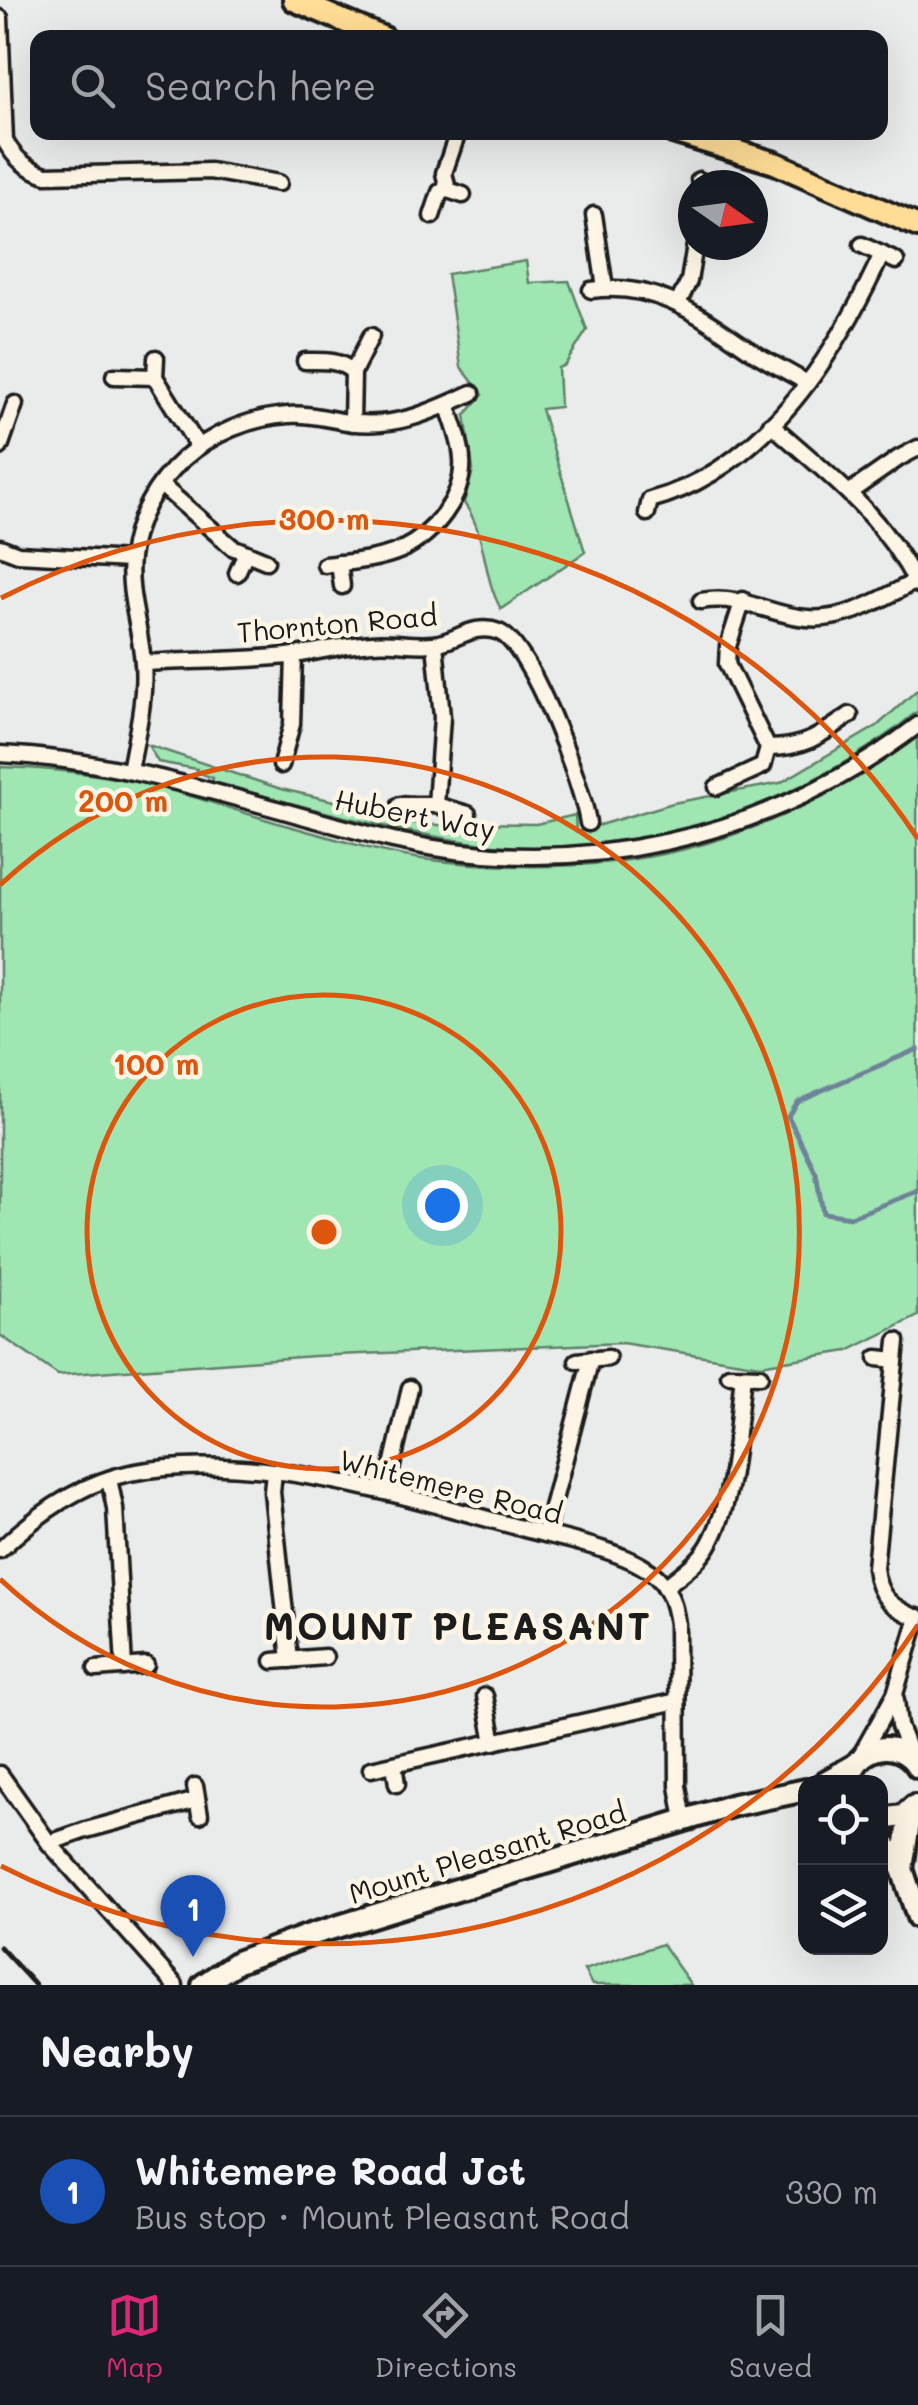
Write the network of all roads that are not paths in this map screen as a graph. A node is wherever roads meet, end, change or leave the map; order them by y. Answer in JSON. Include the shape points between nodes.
{"nodes":[{"id":1,"x":294,"y":0,"type":"edge"},
{"id":2,"x":0,"y":18,"type":"edge"},
{"id":3,"x":365,"y":30,"type":"edge"},
{"id":4,"x":455,"y":140,"type":"edge"},
{"id":5,"x":698,"y":140,"type":"edge"},
{"id":6,"x":279,"y":183,"type":"dead end"},
{"id":7,"x":448,"y":190,"type":"junction"},
{"id":8,"x":463,"y":195,"type":"dead end"},
{"id":9,"x":432,"y":216,"type":"dead end"},
{"id":10,"x":594,"y":216,"type":"dead end"},
{"id":11,"x":918,"y":226,"type":"edge"},
{"id":12,"x":862,"y":245,"type":"dead end"},
{"id":13,"x":693,"y":260,"type":"edge"},
{"id":14,"x":678,"y":303,"type":"junction"},
{"id":15,"x":371,"y":336,"type":"dead end"},
{"id":16,"x":156,"y":358,"type":"dead end"},
{"id":17,"x":305,"y":361,"type":"dead end"},
{"id":18,"x":353,"y":372,"type":"junction"},
{"id":19,"x":114,"y":376,"type":"dead end"},
{"id":20,"x":155,"y":377,"type":"junction"},
{"id":21,"x":806,"y":383,"type":"junction"},
{"id":22,"x":472,"y":393,"type":"dead end"},
{"id":23,"x":15,"y":404,"type":"dead end"},
{"id":24,"x":448,"y":406,"type":"junction"},
{"id":25,"x":352,"y":423,"type":"junction"},
{"id":26,"x":771,"y":424,"type":"junction"},
{"id":27,"x":198,"y":445,"type":"junction"},
{"id":28,"x":0,"y":446,"type":"edge"},
{"id":29,"x":918,"y":448,"type":"edge"},
{"id":30,"x":161,"y":485,"type":"junction"},
{"id":31,"x":850,"y":492,"type":"junction"},
{"id":32,"x":647,"y":513,"type":"dead end"},
{"id":33,"x":0,"y":546,"type":"edge"},
{"id":34,"x":245,"y":554,"type":"junction"},
{"id":35,"x":130,"y":560,"type":"junction"},
{"id":36,"x":266,"y":561,"type":"dead end"},
{"id":37,"x":237,"y":574,"type":"dead end"},
{"id":38,"x":917,"y":583,"type":"edge"},
{"id":39,"x":342,"y":586,"type":"dead end"},
{"id":40,"x":701,"y":600,"type":"dead end"},
{"id":41,"x":742,"y":600,"type":"junction"},
{"id":42,"x":435,"y":644,"type":"junction"},
{"id":43,"x":294,"y":655,"type":"junction"},
{"id":44,"x":143,"y":663,"type":"junction"},
{"id":45,"x":850,"y":715,"type":"dead end"},
{"id":46,"x":918,"y":726,"type":"edge"},
{"id":47,"x":768,"y":748,"type":"junction"},
{"id":48,"x":0,"y":754,"type":"edge"},
{"id":49,"x":281,"y":766,"type":"dead end"},
{"id":50,"x":130,"y":771,"type":"junction"},
{"id":51,"x":717,"y":787,"type":"dead end"},
{"id":52,"x":400,"y":805,"type":"dead end"},
{"id":53,"x":436,"y":806,"type":"junction"},
{"id":54,"x":468,"y":814,"type":"dead end"},
{"id":55,"x":588,"y":822,"type":"dead end"},
{"id":56,"x":897,"y":1340,"type":"dead end"},
{"id":57,"x":608,"y":1358,"type":"dead end"},
{"id":58,"x":877,"y":1358,"type":"dead end"},
{"id":59,"x":895,"y":1360,"type":"junction"},
{"id":60,"x":760,"y":1376,"type":"dead end"},
{"id":61,"x":411,"y":1388,"type":"dead end"},
{"id":62,"x":274,"y":1472,"type":"junction"},
{"id":63,"x":109,"y":1479,"type":"junction"},
{"id":64,"x":386,"y":1492,"type":"junction"},
{"id":65,"x":545,"y":1534,"type":"junction"},
{"id":66,"x":0,"y":1550,"type":"edge"},
{"id":67,"x":666,"y":1587,"type":"junction"},
{"id":68,"x":918,"y":1617,"type":"edge"},
{"id":69,"x":325,"y":1657,"type":"dead end"},
{"id":70,"x":290,"y":1660,"type":"junction"},
{"id":71,"x":273,"y":1661,"type":"dead end"},
{"id":72,"x":146,"y":1665,"type":"dead end"},
{"id":73,"x":124,"y":1666,"type":"junction"},
{"id":74,"x":96,"y":1669,"type":"dead end"},
{"id":75,"x":895,"y":1694,"type":"junction"},
{"id":76,"x":485,"y":1696,"type":"dead end"},
{"id":77,"x":677,"y":1702,"type":"junction"},
{"id":78,"x":494,"y":1742,"type":"junction"},
{"id":79,"x":916,"y":1762,"type":"edge"},
{"id":80,"x":394,"y":1765,"type":"junction"},
{"id":81,"x":854,"y":1769,"type":"edge"},
{"id":82,"x":371,"y":1770,"type":"dead end"},
{"id":83,"x":0,"y":1774,"type":"edge"},
{"id":84,"x":397,"y":1784,"type":"dead end"},
{"id":85,"x":798,"y":1794,"type":"edge"},
{"id":86,"x":197,"y":1801,"type":"dead end"},
{"id":87,"x":915,"y":1805,"type":"edge"},
{"id":88,"x":888,"y":1819,"type":"edge"},
{"id":89,"x":684,"y":1820,"type":"junction"},
{"id":90,"x":49,"y":1844,"type":"junction"},
{"id":91,"x":888,"y":1850,"type":"edge"},
{"id":92,"x":902,"y":1870,"type":"junction"},
{"id":93,"x":918,"y":1916,"type":"edge"},
{"id":94,"x":175,"y":1985,"type":"edge"},
{"id":95,"x":203,"y":1985,"type":"edge"}],
"edges":[{"from":1,"to":3,"type":"main road"},
{"from":2,"to":6,"type":"street","via":[[6,141],[22,164],[46,175],[210,171]]},
{"from":4,"to":7,"type":"street","via":[[444,174]]},
{"from":5,"to":11,"type":"main road","via":[[775,164]]},
{"from":7,"to":8,"type":"street"},
{"from":7,"to":9,"type":"street","via":[[440,192]]},
{"from":10,"to":14,"type":"street","via":[[598,289],[652,293]]},
{"from":12,"to":21,"type":"street","via":[[889,258]]},
{"from":13,"to":14,"type":"street"},
{"from":14,"to":21,"type":"street"},
{"from":15,"to":18,"type":"street"},
{"from":16,"to":20,"type":"street"},
{"from":17,"to":18,"type":"street","via":[[330,360]]},
{"from":18,"to":25,"type":"street"},
{"from":19,"to":20,"type":"street"},
{"from":20,"to":27,"type":"street"},
{"from":21,"to":26,"type":"street"},
{"from":22,"to":24,"type":"street"},
{"from":23,"to":28,"type":"street"},
{"from":24,"to":25,"type":"street","via":[[400,422]]},
{"from":24,"to":39,"type":"street","via":[[463,463],[449,508],[399,551],[332,564]]},
{"from":25,"to":27,"type":"street","via":[[314,415],[271,417]]},
{"from":26,"to":31,"type":"street"},
{"from":26,"to":32,"type":"street","via":[[708,477],[650,500]]},
{"from":27,"to":30,"type":"street"},
{"from":29,"to":31,"type":"street"},
{"from":30,"to":34,"type":"street"},
{"from":30,"to":35,"type":"street","via":[[141,518]]},
{"from":31,"to":38,"type":"street","via":[[900,550]]},
{"from":33,"to":35,"type":"street","via":[[18,554]]},
{"from":34,"to":36,"type":"street"},
{"from":34,"to":37,"type":"street"},
{"from":35,"to":44,"type":"street"},
{"from":38,"to":41,"type":"street","via":[[822,619]]},
{"from":40,"to":41,"type":"street"},
{"from":41,"to":47,"type":"street","via":[[727,664]]},
{"from":42,"to":43,"type":"street","name":"Thornton Road","via":[[374,643]]},
{"from":42,"to":53,"type":"street","via":[[442,717]]},
{"from":42,"to":55,"type":"street","name":"Thornton Road","via":[[478,629],[512,642],[570,755]]},
{"from":43,"to":44,"type":"street","name":"Thornton Road"},
{"from":43,"to":49,"type":"street","via":[[292,724]]},
{"from":44,"to":50,"type":"street"},
{"from":45,"to":47,"type":"street","via":[[806,742]]},
{"from":46,"to":50,"type":"street","name":"Hubert Way","via":[[832,781],[737,824],[560,857],[508,857],[395,840]]},
{"from":47,"to":51,"type":"street","via":[[762,766]]},
{"from":48,"to":50,"type":"street","name":"Hubert Way"},
{"from":52,"to":53,"type":"street"},
{"from":53,"to":54,"type":"street"},
{"from":56,"to":59,"type":"street"},
{"from":57,"to":65,"type":"street","via":[[584,1360]]},
{"from":58,"to":59,"type":"street"},
{"from":59,"to":68,"type":"street","via":[[875,1568],[888,1603]]},
{"from":60,"to":67,"type":"street","via":[[736,1375],[735,1442],[710,1544]]},
{"from":61,"to":64,"type":"street"},
{"from":62,"to":63,"type":"street","name":"Whitemere Road","via":[[150,1470]]},
{"from":62,"to":64,"type":"street","name":"Whitemere Road"},
{"from":62,"to":70,"type":"street"},
{"from":63,"to":66,"type":"street","name":"Whitemere Road","via":[[61,1502]]},
{"from":63,"to":73,"type":"street"},
{"from":64,"to":65,"type":"street","name":"Whitemere Road"},
{"from":65,"to":67,"type":"street","name":"Whitemere Road","via":[[641,1565]]},
{"from":67,"to":77,"type":"street","via":[[677,1624]]},
{"from":68,"to":75,"type":"street"},
{"from":69,"to":70,"type":"street"},
{"from":70,"to":71,"type":"street"},
{"from":72,"to":73,"type":"street"},
{"from":73,"to":74,"type":"street"},
{"from":75,"to":79,"type":"street","via":[[899,1726]]},
{"from":75,"to":81,"type":"street"},
{"from":76,"to":78,"type":"street"},
{"from":77,"to":78,"type":"street"},
{"from":77,"to":89,"type":"street"},
{"from":78,"to":80,"type":"street"},
{"from":79,"to":81,"type":"street","via":[[900,1750],[876,1748]]},
{"from":80,"to":82,"type":"street"},
{"from":80,"to":84,"type":"street"},
{"from":83,"to":90,"type":"street"},
{"from":85,"to":89,"type":"street","name":"Mount Pleasant Road"},
{"from":86,"to":90,"type":"street"},
{"from":87,"to":88,"type":"street"},
{"from":87,"to":92,"type":"street"},
{"from":89,"to":95,"type":"street","name":"Mount Pleasant Road","via":[[310,1935],[236,1962]]},
{"from":90,"to":94,"type":"street"},
{"from":91,"to":92,"type":"street"},
{"from":92,"to":93,"type":"street"}]}
